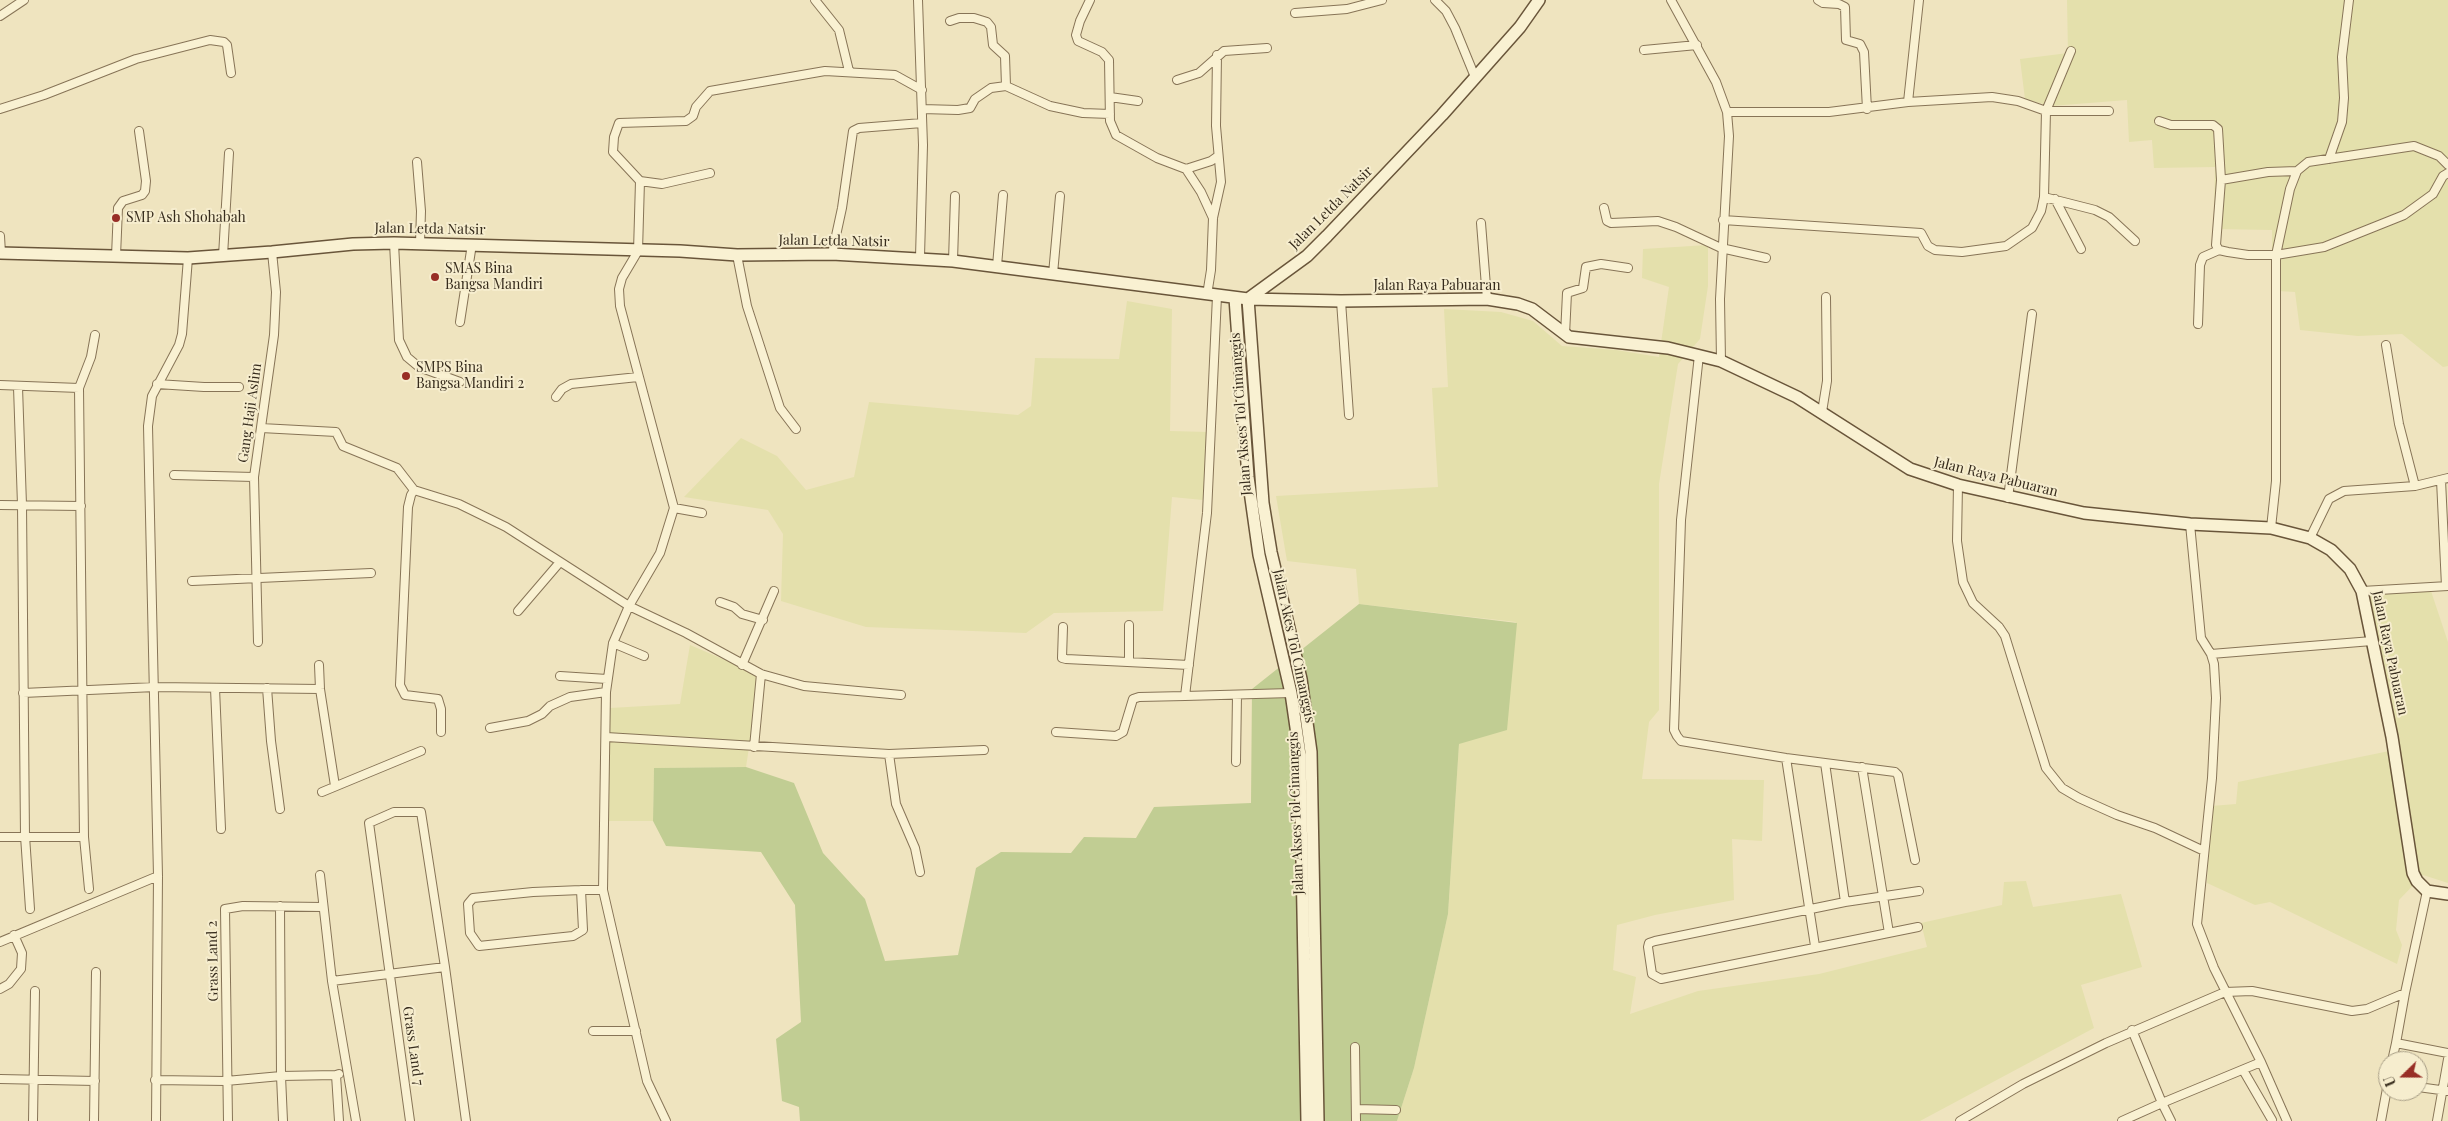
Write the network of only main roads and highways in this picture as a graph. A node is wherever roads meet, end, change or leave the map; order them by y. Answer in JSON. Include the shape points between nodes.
{"nodes":[{"id":1,"x":1538,"y":0,"type":"edge"},
{"id":2,"x":0,"y":253,"type":"edge"},
{"id":3,"x":1235,"y":298,"type":"junction"},
{"id":4,"x":1248,"y":299,"type":"junction"},
{"id":5,"x":2448,"y":894,"type":"edge"},
{"id":6,"x":1307,"y":1121,"type":"edge"},
{"id":7,"x":1318,"y":1121,"type":"edge"}],
"edges":[{"from":1,"to":4,"type":"main road","name":"Jalan Letda Natsir","via":[[1520,27],[1328,236],[1307,256]]},
{"from":2,"to":3,"type":"main road","name":"Jalan Letda Natsir","via":[[188,258],[353,244],[420,243],[737,255],[920,257]]},
{"from":3,"to":4,"type":"main road","name":"Jalan Letda Natsir"},
{"from":3,"to":6,"type":"main road","name":"Jalan Akes Tol Cimanggis","via":[[1259,555],[1291,692],[1300,755]]},
{"from":4,"to":5,"type":"main road","name":"Jalan Raya Pabuaran","via":[[1487,299],[1518,304],[1532,309],[1565,335],[1668,348],[1721,361],[1774,384],[1910,469],[1958,485],[2084,513],[2271,528],[2310,538],[2346,563],[2362,591],[2392,737],[2413,873],[2416,881],[2427,890]]},
{"from":4,"to":7,"type":"main road","name":"Jalan Akses Tol Cimanggis","via":[[1263,502],[1271,552],[1301,679],[1311,752]]}]}
